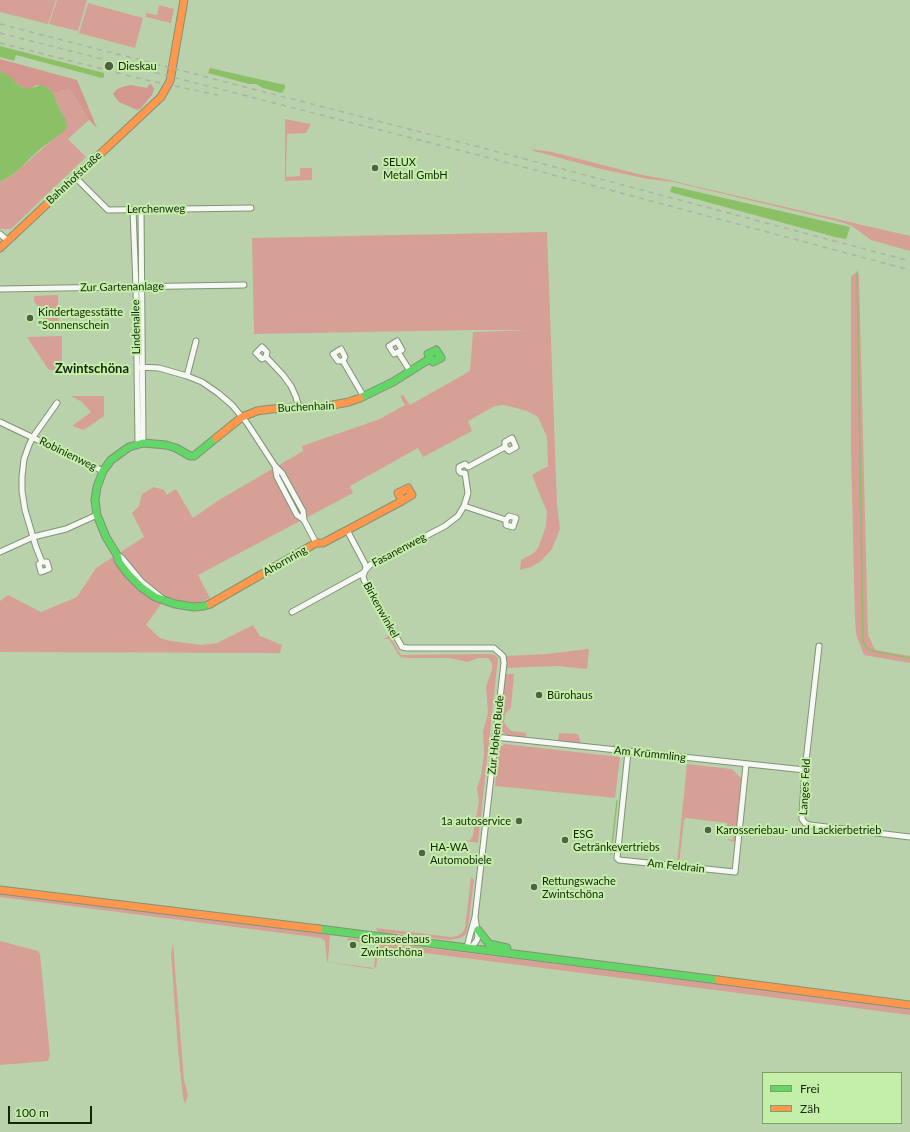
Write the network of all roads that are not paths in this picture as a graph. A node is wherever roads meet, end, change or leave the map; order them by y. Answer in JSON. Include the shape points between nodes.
{"nodes":[{"id":1,"x":184,"y":0,"type":"edge"},
{"id":2,"x":75,"y":177,"type":"junction"},
{"id":3,"x":252,"y":208,"type":"dead end"},
{"id":4,"x":133,"y":210,"type":"junction"},
{"id":5,"x":141,"y":210,"type":"junction"},
{"id":6,"x":0,"y":234,"type":"edge"},
{"id":7,"x":8,"y":241,"type":"junction"},
{"id":8,"x":0,"y":248,"type":"edge"},
{"id":9,"x":244,"y":285,"type":"dead end"},
{"id":10,"x":138,"y":287,"type":"junction"},
{"id":11,"x":0,"y":289,"type":"edge"},
{"id":12,"x":196,"y":341,"type":"dead end"},
{"id":13,"x":398,"y":352,"type":"dead end"},
{"id":14,"x":266,"y":357,"type":"dead end"},
{"id":15,"x":431,"y":358,"type":"dead end"},
{"id":16,"x":342,"y":361,"type":"dead end"},
{"id":17,"x":139,"y":367,"type":"junction"},
{"id":18,"x":410,"y":371,"type":"junction"},
{"id":19,"x":187,"y":376,"type":"junction"},
{"id":20,"x":364,"y":397,"type":"junction"},
{"id":21,"x":57,"y":403,"type":"dead end"},
{"id":22,"x":299,"y":408,"type":"junction"},
{"id":23,"x":242,"y":417,"type":"junction"},
{"id":24,"x":0,"y":422,"type":"edge"},
{"id":25,"x":33,"y":437,"type":"junction"},
{"id":26,"x":140,"y":444,"type":"junction"},
{"id":27,"x":505,"y":447,"type":"dead end"},
{"id":28,"x":468,"y":467,"type":"junction"},
{"id":29,"x":103,"y":471,"type":"junction"},
{"id":30,"x":465,"y":473,"type":"junction"},
{"id":31,"x":402,"y":501,"type":"dead end"},
{"id":32,"x":464,"y":506,"type":"junction"},
{"id":33,"x":97,"y":515,"type":"junction"},
{"id":34,"x":506,"y":520,"type":"dead end"},
{"id":35,"x":345,"y":531,"type":"junction"},
{"id":36,"x":33,"y":537,"type":"junction"},
{"id":37,"x":316,"y":544,"type":"junction"},
{"id":38,"x":0,"y":552,"type":"edge"},
{"id":39,"x":42,"y":562,"type":"dead end"},
{"id":40,"x":365,"y":571,"type":"junction"},
{"id":41,"x":292,"y":612,"type":"dead end"},
{"id":42,"x":402,"y":646,"type":"joint"},
{"id":43,"x":819,"y":646,"type":"dead end"},
{"id":44,"x":496,"y":737,"type":"junction"},
{"id":45,"x":628,"y":752,"type":"junction"},
{"id":46,"x":746,"y":765,"type":"junction"},
{"id":47,"x":805,"y":770,"type":"junction"},
{"id":48,"x":910,"y":837,"type":"edge"},
{"id":49,"x":0,"y":890,"type":"edge"},
{"id":50,"x":475,"y":917,"type":"junction"},
{"id":51,"x":478,"y":930,"type":"junction"},
{"id":52,"x":469,"y":948,"type":"junction"},
{"id":53,"x":540,"y":958,"type":"junction"},
{"id":54,"x":910,"y":1005,"type":"edge"}],
"edges":[{"from":1,"to":2,"type":"street","name":"Bahnhofstraße","via":[[170,81],[161,97]]},
{"from":2,"to":4,"type":"street","name":"Lerchenweg","via":[[105,209]]},
{"from":2,"to":7,"type":"street","name":"Bahnhofstraße"},
{"from":3,"to":5,"type":"street","name":"Lerchenweg"},
{"from":4,"to":5,"type":"street","name":"Lerchenweg"},
{"from":4,"to":10,"type":"street","name":"Lindenallee"},
{"from":5,"to":10,"type":"street","name":"Lindenallee"},
{"from":6,"to":7,"type":"street"},
{"from":7,"to":8,"type":"street","name":"Bahnhofstraße"},
{"from":9,"to":10,"type":"street","name":"Zur Gartenanlage"},
{"from":10,"to":11,"type":"street","name":"Zur Gartenanlage"},
{"from":10,"to":17,"type":"street","name":"Lindenallee"},
{"from":12,"to":19,"type":"street"},
{"from":13,"to":18,"type":"street"},
{"from":14,"to":22,"type":"street","via":[[291,386]]},
{"from":15,"to":18,"type":"street","name":"Buchenhain"},
{"from":16,"to":20,"type":"street"},
{"from":17,"to":19,"type":"street","via":[[158,368]]},
{"from":17,"to":26,"type":"street","name":"Lindenallee"},
{"from":18,"to":20,"type":"street","name":"Buchenhain"},
{"from":19,"to":23,"type":"street","via":[[218,393],[232,404]]},
{"from":20,"to":22,"type":"street","name":"Buchenhain","via":[[336,406]]},
{"from":21,"to":25,"type":"street","name":"Robinienweg"},
{"from":22,"to":23,"type":"street","name":"Buchenhain","via":[[257,411]]},
{"from":23,"to":26,"type":"street","name":"Ahornring","via":[[194,456],[166,445]]},
{"from":23,"to":37,"type":"street","via":[[282,473],[303,511],[304,520]]},
{"from":24,"to":25,"type":"street","name":"Robinienweg"},
{"from":25,"to":29,"type":"street","name":"Robinienweg"},
{"from":25,"to":36,"type":"street","via":[[24,460],[22,477],[22,491]]},
{"from":26,"to":29,"type":"street","name":"Ahornring","via":[[120,452]]},
{"from":27,"to":28,"type":"street"},
{"from":28,"to":30,"type":"street","via":[[469,471]]},
{"from":28,"to":30,"type":"street","via":[[465,464],[459,467],[459,471]]},
{"from":29,"to":33,"type":"street","name":"Ahornring","via":[[96,493]]},
{"from":30,"to":32,"type":"street","via":[[468,493]]},
{"from":31,"to":35,"type":"street","name":"Ahornring"},
{"from":32,"to":34,"type":"street"},
{"from":32,"to":40,"type":"street","name":"Fasanenweg","via":[[458,516],[445,526],[370,565]]},
{"from":33,"to":36,"type":"street","via":[[66,529]]},
{"from":33,"to":37,"type":"street","name":"Ahornring","via":[[119,562],[141,587],[165,601],[194,607],[211,603]]},
{"from":35,"to":37,"type":"street","name":"Ahornring"},
{"from":35,"to":40,"type":"street","name":"Birkenwinkel","via":[[366,564]]},
{"from":36,"to":38,"type":"street"},
{"from":36,"to":39,"type":"street"},
{"from":40,"to":41,"type":"street","name":"Fasanenweg"},
{"from":40,"to":42,"type":"street","name":"Birkenwinkel","via":[[364,580]]},
{"from":42,"to":44,"type":"street","name":"Zur Hohen Bude","via":[[494,648],[500,652],[504,662]]},
{"from":43,"to":47,"type":"street","name":"Langes Feld"},
{"from":44,"to":45,"type":"street","name":"Am Krümmling"},
{"from":44,"to":50,"type":"street","name":"Zur Hohen Bude"},
{"from":45,"to":46,"type":"street","name":"Am Krümmling"},
{"from":45,"to":46,"type":"street","name":"Am Feldrain","via":[[617,858],[619,860],[735,872]]},
{"from":46,"to":47,"type":"street","name":"Am Krümmling"},
{"from":47,"to":48,"type":"street","name":"Langes Feld","via":[[802,814],[805,823]]},
{"from":49,"to":52,"type":"street"},
{"from":50,"to":51,"type":"street","name":"Zur Hohen Bude"},
{"from":50,"to":52,"type":"street","name":"Zur Hohen Bude"},
{"from":51,"to":52,"type":"street","via":[[477,940]]},
{"from":51,"to":53,"type":"street","via":[[489,944],[524,951]]},
{"from":52,"to":53,"type":"street"},
{"from":53,"to":54,"type":"street"}]}
